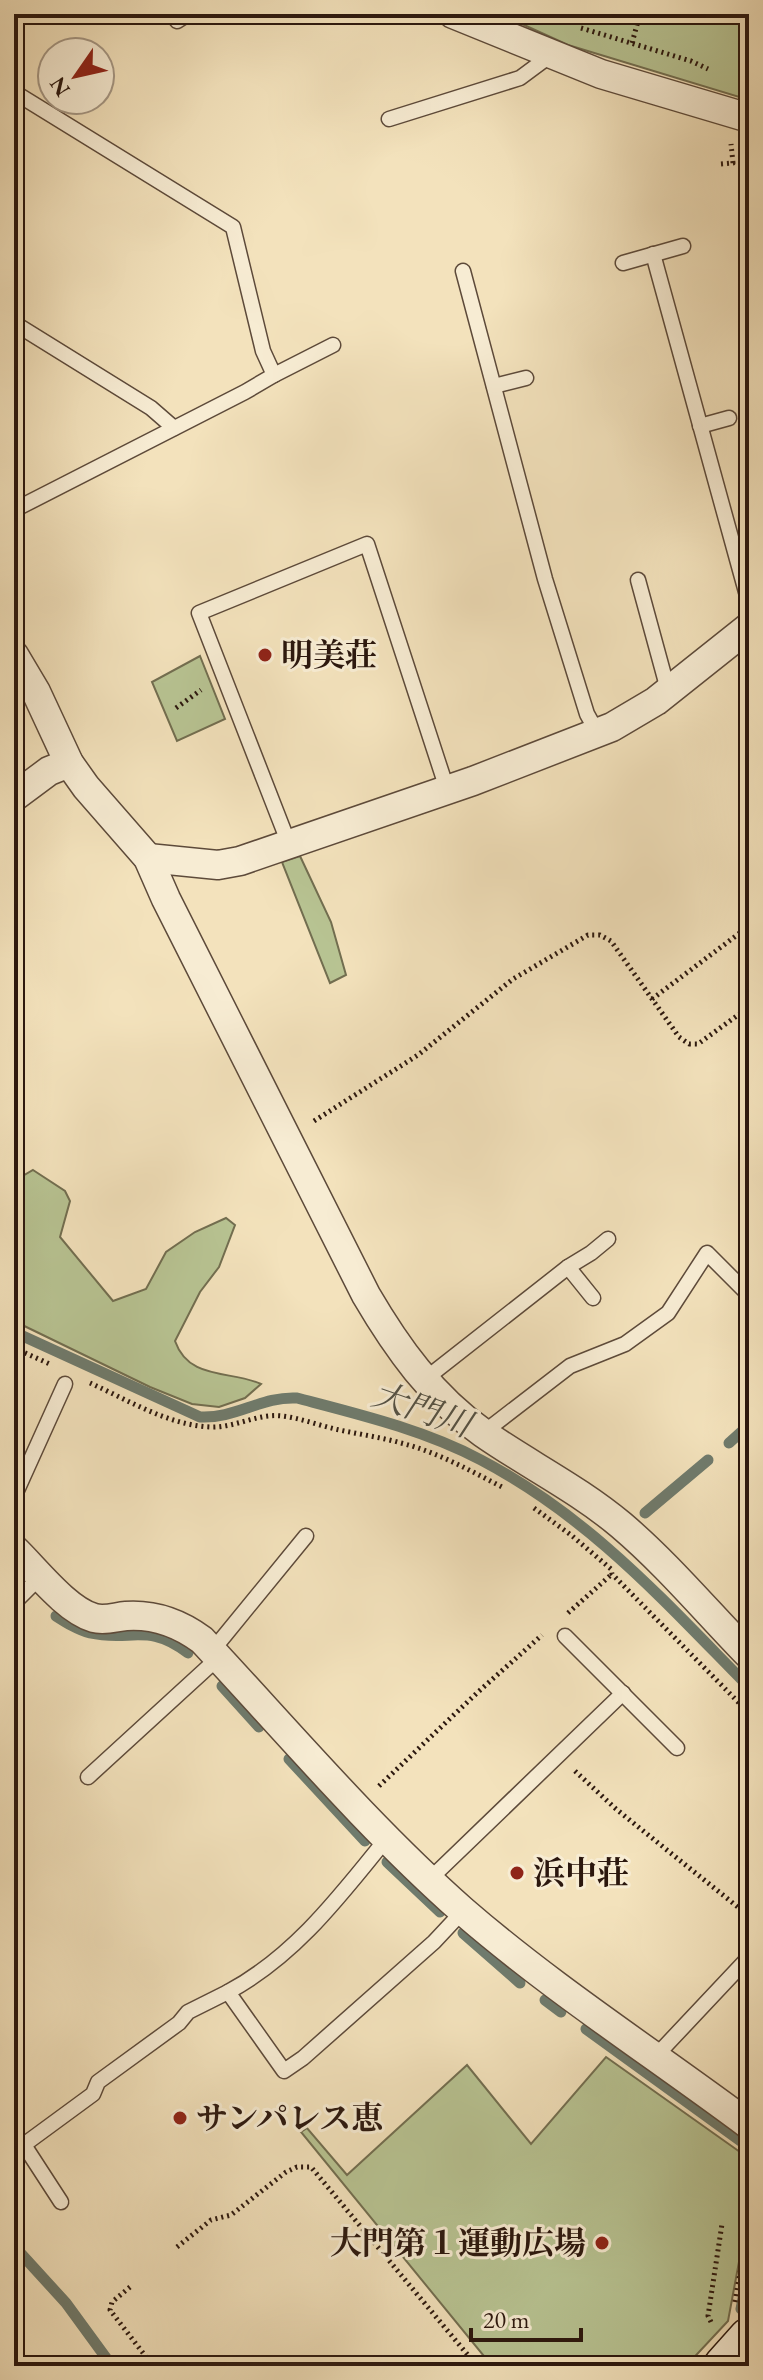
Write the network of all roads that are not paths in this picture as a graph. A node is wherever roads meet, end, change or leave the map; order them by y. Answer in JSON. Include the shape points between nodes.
{"nodes":[{"id":1,"x":453,"y":14,"type":"edge"},
{"id":2,"x":551,"y":55,"type":"junction"},
{"id":3,"x":14,"y":92,"type":"edge"},
{"id":4,"x":749,"y":118,"type":"edge"},
{"id":5,"x":389,"y":119,"type":"dead end"},
{"id":6,"x":683,"y":246,"type":"dead end"},
{"id":7,"x":653,"y":254,"type":"junction"},
{"id":8,"x":623,"y":263,"type":"dead end"},
{"id":9,"x":463,"y":271,"type":"dead end"},
{"id":10,"x":14,"y":323,"type":"edge"},
{"id":11,"x":333,"y":345,"type":"dead end"},
{"id":12,"x":274,"y":375,"type":"junction"},
{"id":13,"x":526,"y":378,"type":"dead end"},
{"id":14,"x":494,"y":386,"type":"junction"},
{"id":15,"x":729,"y":418,"type":"dead end"},
{"id":16,"x":700,"y":426,"type":"junction"},
{"id":17,"x":174,"y":428,"type":"junction"},
{"id":18,"x":14,"y":510,"type":"edge"},
{"id":19,"x":638,"y":580,"type":"dead end"},
{"id":20,"x":749,"y":596,"type":"edge"},
{"id":21,"x":749,"y":627,"type":"edge"},
{"id":22,"x":14,"y":655,"type":"edge"},
{"id":23,"x":668,"y":690,"type":"junction"},
{"id":24,"x":597,"y":732,"type":"junction"},
{"id":25,"x":69,"y":763,"type":"junction"},
{"id":26,"x":447,"y":789,"type":"junction"},
{"id":27,"x":14,"y":797,"type":"edge"},
{"id":28,"x":289,"y":844,"type":"junction"},
{"id":29,"x":148,"y":858,"type":"junction"},
{"id":30,"x":608,"y":1239,"type":"dead end"},
{"id":31,"x":568,"y":1267,"type":"junction"},
{"id":32,"x":749,"y":1295,"type":"edge"},
{"id":33,"x":593,"y":1298,"type":"dead end"},
{"id":34,"x":424,"y":1380,"type":"junction"},
{"id":35,"x":65,"y":1384,"type":"dead end"},
{"id":36,"x":483,"y":1433,"type":"junction"},
{"id":37,"x":14,"y":1497,"type":"edge"},
{"id":38,"x":306,"y":1536,"type":"dead end"},
{"id":39,"x":14,"y":1549,"type":"edge"},
{"id":40,"x":41,"y":1576,"type":"junction"},
{"id":41,"x":14,"y":1603,"type":"edge"},
{"id":42,"x":565,"y":1636,"type":"dead end"},
{"id":43,"x":215,"y":1654,"type":"junction"},
{"id":44,"x":749,"y":1655,"type":"edge"},
{"id":45,"x":623,"y":1693,"type":"junction"},
{"id":46,"x":677,"y":1748,"type":"dead end"},
{"id":47,"x":88,"y":1777,"type":"dead end"},
{"id":48,"x":387,"y":1838,"type":"junction"},
{"id":49,"x":429,"y":1880,"type":"junction"},
{"id":50,"x":463,"y":1911,"type":"junction"},
{"id":51,"x":749,"y":1957,"type":"edge"},
{"id":52,"x":228,"y":1992,"type":"junction"},
{"id":53,"x":654,"y":2058,"type":"junction"},
{"id":54,"x":749,"y":2125,"type":"edge"},
{"id":55,"x":19,"y":2148,"type":"edge"},
{"id":56,"x":61,"y":2202,"type":"dead end"}],
"edges":[{"from":1,"to":2,"type":"street"},
{"from":2,"to":4,"type":"street"},
{"from":2,"to":5,"type":"lane","via":[[520,78]]},
{"from":3,"to":12,"type":"lane","via":[[233,227],[263,351]]},
{"from":6,"to":7,"type":"lane"},
{"from":7,"to":8,"type":"lane"},
{"from":7,"to":16,"type":"lane"},
{"from":9,"to":14,"type":"lane"},
{"from":10,"to":17,"type":"lane","via":[[151,408]]},
{"from":11,"to":12,"type":"lane"},
{"from":12,"to":17,"type":"lane"},
{"from":13,"to":14,"type":"lane"},
{"from":14,"to":24,"type":"lane","via":[[545,579]]},
{"from":15,"to":16,"type":"lane"},
{"from":16,"to":20,"type":"lane"},
{"from":17,"to":18,"type":"lane"},
{"from":19,"to":23,"type":"lane"},
{"from":21,"to":23,"type":"street"},
{"from":22,"to":25,"type":"street"},
{"from":23,"to":24,"type":"street"},
{"from":24,"to":26,"type":"street"},
{"from":25,"to":27,"type":"street"},
{"from":25,"to":29,"type":"street"},
{"from":26,"to":28,"type":"street"},
{"from":26,"to":28,"type":"lane","via":[[367,544],[199,613]]},
{"from":28,"to":29,"type":"street","via":[[218,865]]},
{"from":29,"to":34,"type":"street","via":[[366,1295]]},
{"from":30,"to":31,"type":"lane"},
{"from":31,"to":33,"type":"lane"},
{"from":31,"to":34,"type":"lane"},
{"from":32,"to":36,"type":"lane","via":[[707,1253],[668,1313],[625,1344],[570,1366]]},
{"from":34,"to":36,"type":"street"},
{"from":35,"to":37,"type":"lane"},
{"from":36,"to":44,"type":"street","via":[[620,1525]]},
{"from":38,"to":43,"type":"lane"},
{"from":39,"to":40,"type":"street"},
{"from":40,"to":41,"type":"lane"},
{"from":40,"to":43,"type":"street","via":[[83,1613],[107,1619],[154,1617],[188,1630]]},
{"from":42,"to":45,"type":"lane"},
{"from":43,"to":47,"type":"lane"},
{"from":43,"to":48,"type":"street"},
{"from":45,"to":46,"type":"lane"},
{"from":45,"to":49,"type":"lane"},
{"from":48,"to":49,"type":"street"},
{"from":48,"to":52,"type":"lane","via":[[295,1945]]},
{"from":49,"to":50,"type":"street"},
{"from":50,"to":52,"type":"lane","via":[[284,2071]]},
{"from":50,"to":53,"type":"street"},
{"from":51,"to":53,"type":"lane"},
{"from":52,"to":55,"type":"lane","via":[[188,2012],[98,2082],[93,2094]]},
{"from":53,"to":54,"type":"street"},
{"from":55,"to":56,"type":"lane"}]}
